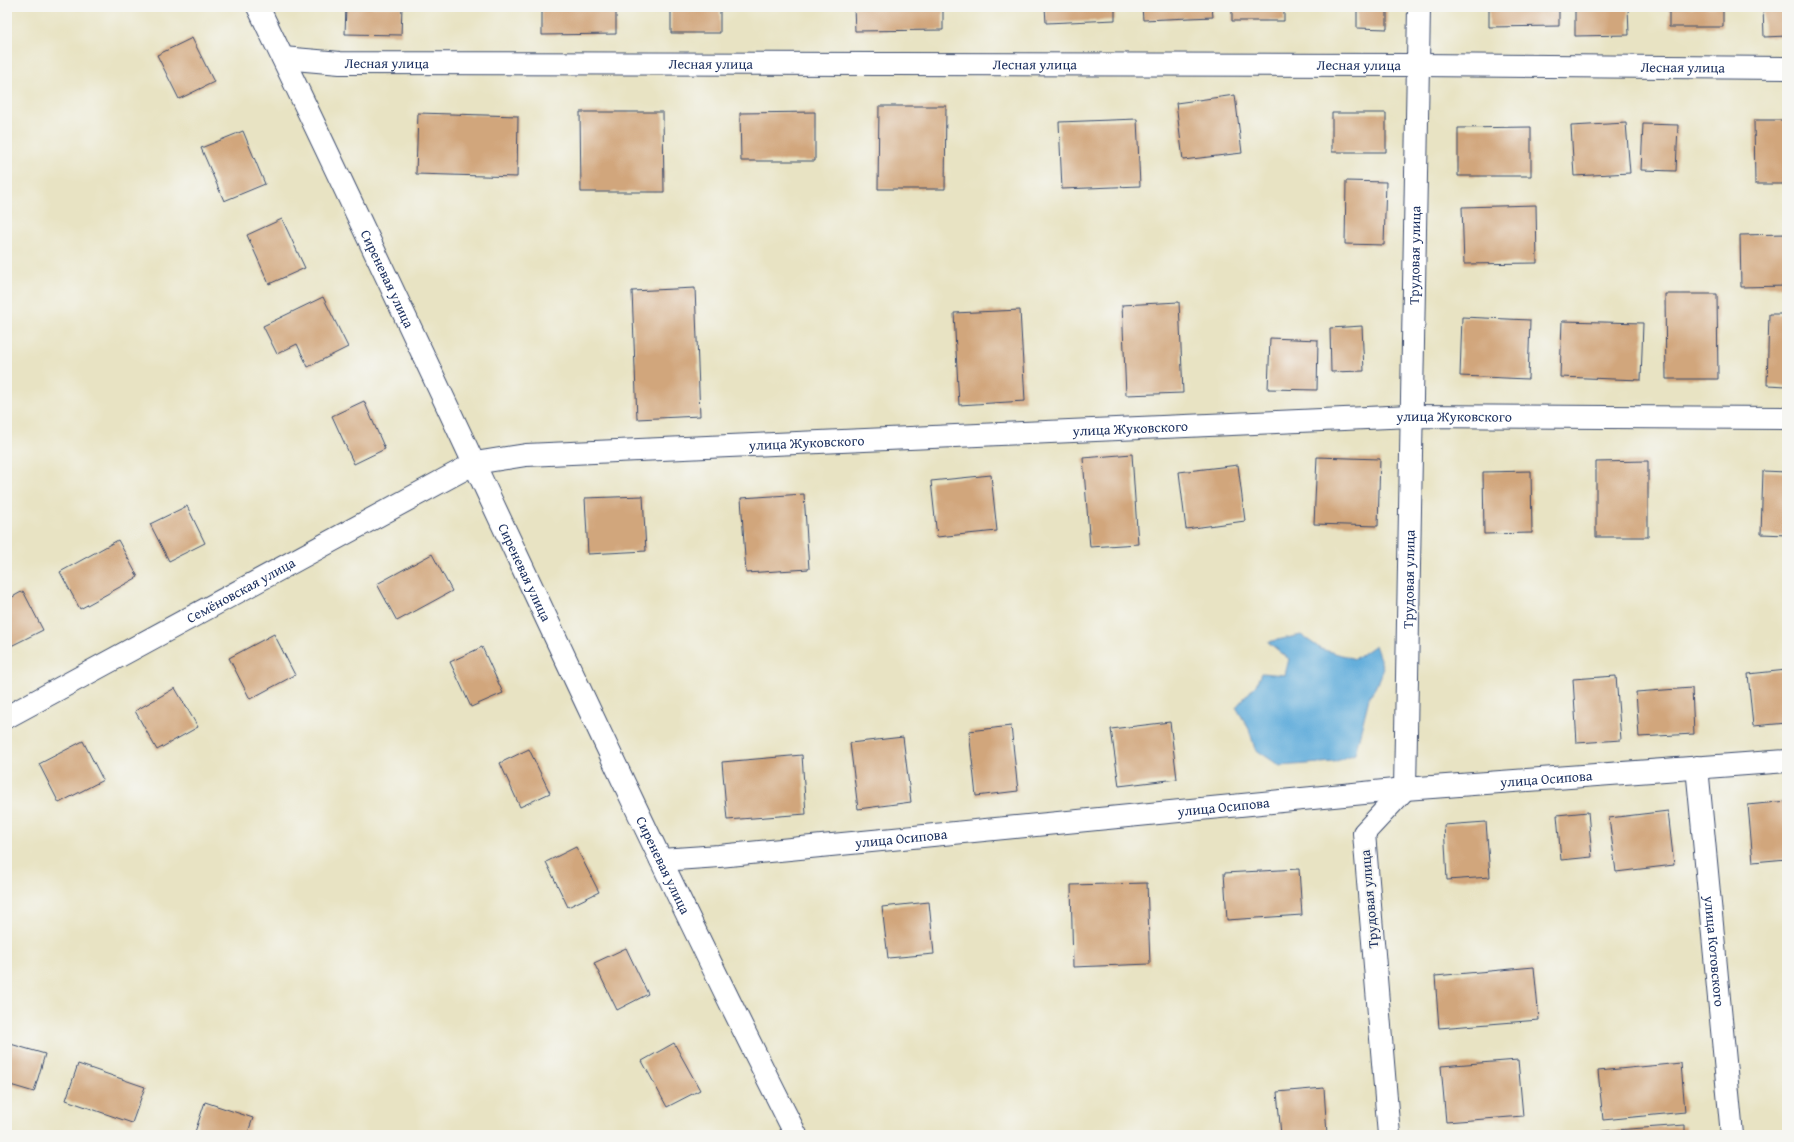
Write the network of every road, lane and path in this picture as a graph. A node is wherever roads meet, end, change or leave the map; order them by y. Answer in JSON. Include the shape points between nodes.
{"nodes":[{"id":1,"x":258,"y":7,"type":"edge"},
{"id":2,"x":1419,"y":7,"type":"edge"},
{"id":3,"x":283,"y":58,"type":"junction"},
{"id":4,"x":1418,"y":65,"type":"junction"},
{"id":5,"x":1787,"y":68,"type":"edge"},
{"id":6,"x":1411,"y":416,"type":"junction"},
{"id":7,"x":1787,"y":418,"type":"edge"},
{"id":8,"x":475,"y":463,"type":"junction"},
{"id":9,"x":7,"y":717,"type":"edge"},
{"id":10,"x":1787,"y":761,"type":"edge"},
{"id":11,"x":1697,"y":768,"type":"junction"},
{"id":12,"x":1405,"y":789,"type":"junction"},
{"id":13,"x":661,"y":860,"type":"junction"},
{"id":14,"x":796,"y":1135,"type":"edge"},
{"id":15,"x":1389,"y":1135,"type":"edge"},
{"id":16,"x":1732,"y":1135,"type":"edge"}],
"edges":[{"from":1,"to":3,"type":"street","name":"Сиреневая улица"},
{"from":2,"to":4,"type":"street","name":"Трудовая улица"},
{"from":3,"to":4,"type":"street","name":"Лесная улица","via":[[340,63]]},
{"from":3,"to":8,"type":"street","name":"Сиреневая улица"},
{"from":4,"to":5,"type":"street","name":"Лесная улица"},
{"from":4,"to":6,"type":"street","name":"Трудовая улица"},
{"from":6,"to":7,"type":"street","name":"улица Жуковского"},
{"from":6,"to":8,"type":"street","name":"улица Жуковского","via":[[526,454]]},
{"from":6,"to":12,"type":"street","name":"Трудовая улица"},
{"from":8,"to":9,"type":"street","name":"Семёновская улица"},
{"from":8,"to":13,"type":"street","name":"Сиреневая улица"},
{"from":10,"to":11,"type":"street","name":"улица Осипова"},
{"from":11,"to":12,"type":"street","name":"улица Осипова"},
{"from":11,"to":16,"type":"street","name":"улица Котовского"},
{"from":12,"to":13,"type":"street","name":"улица Осипова"},
{"from":12,"to":15,"type":"street","name":"Трудовая улица","via":[[1364,833]]},
{"from":13,"to":14,"type":"street","name":"Сиреневая улица"}]}
